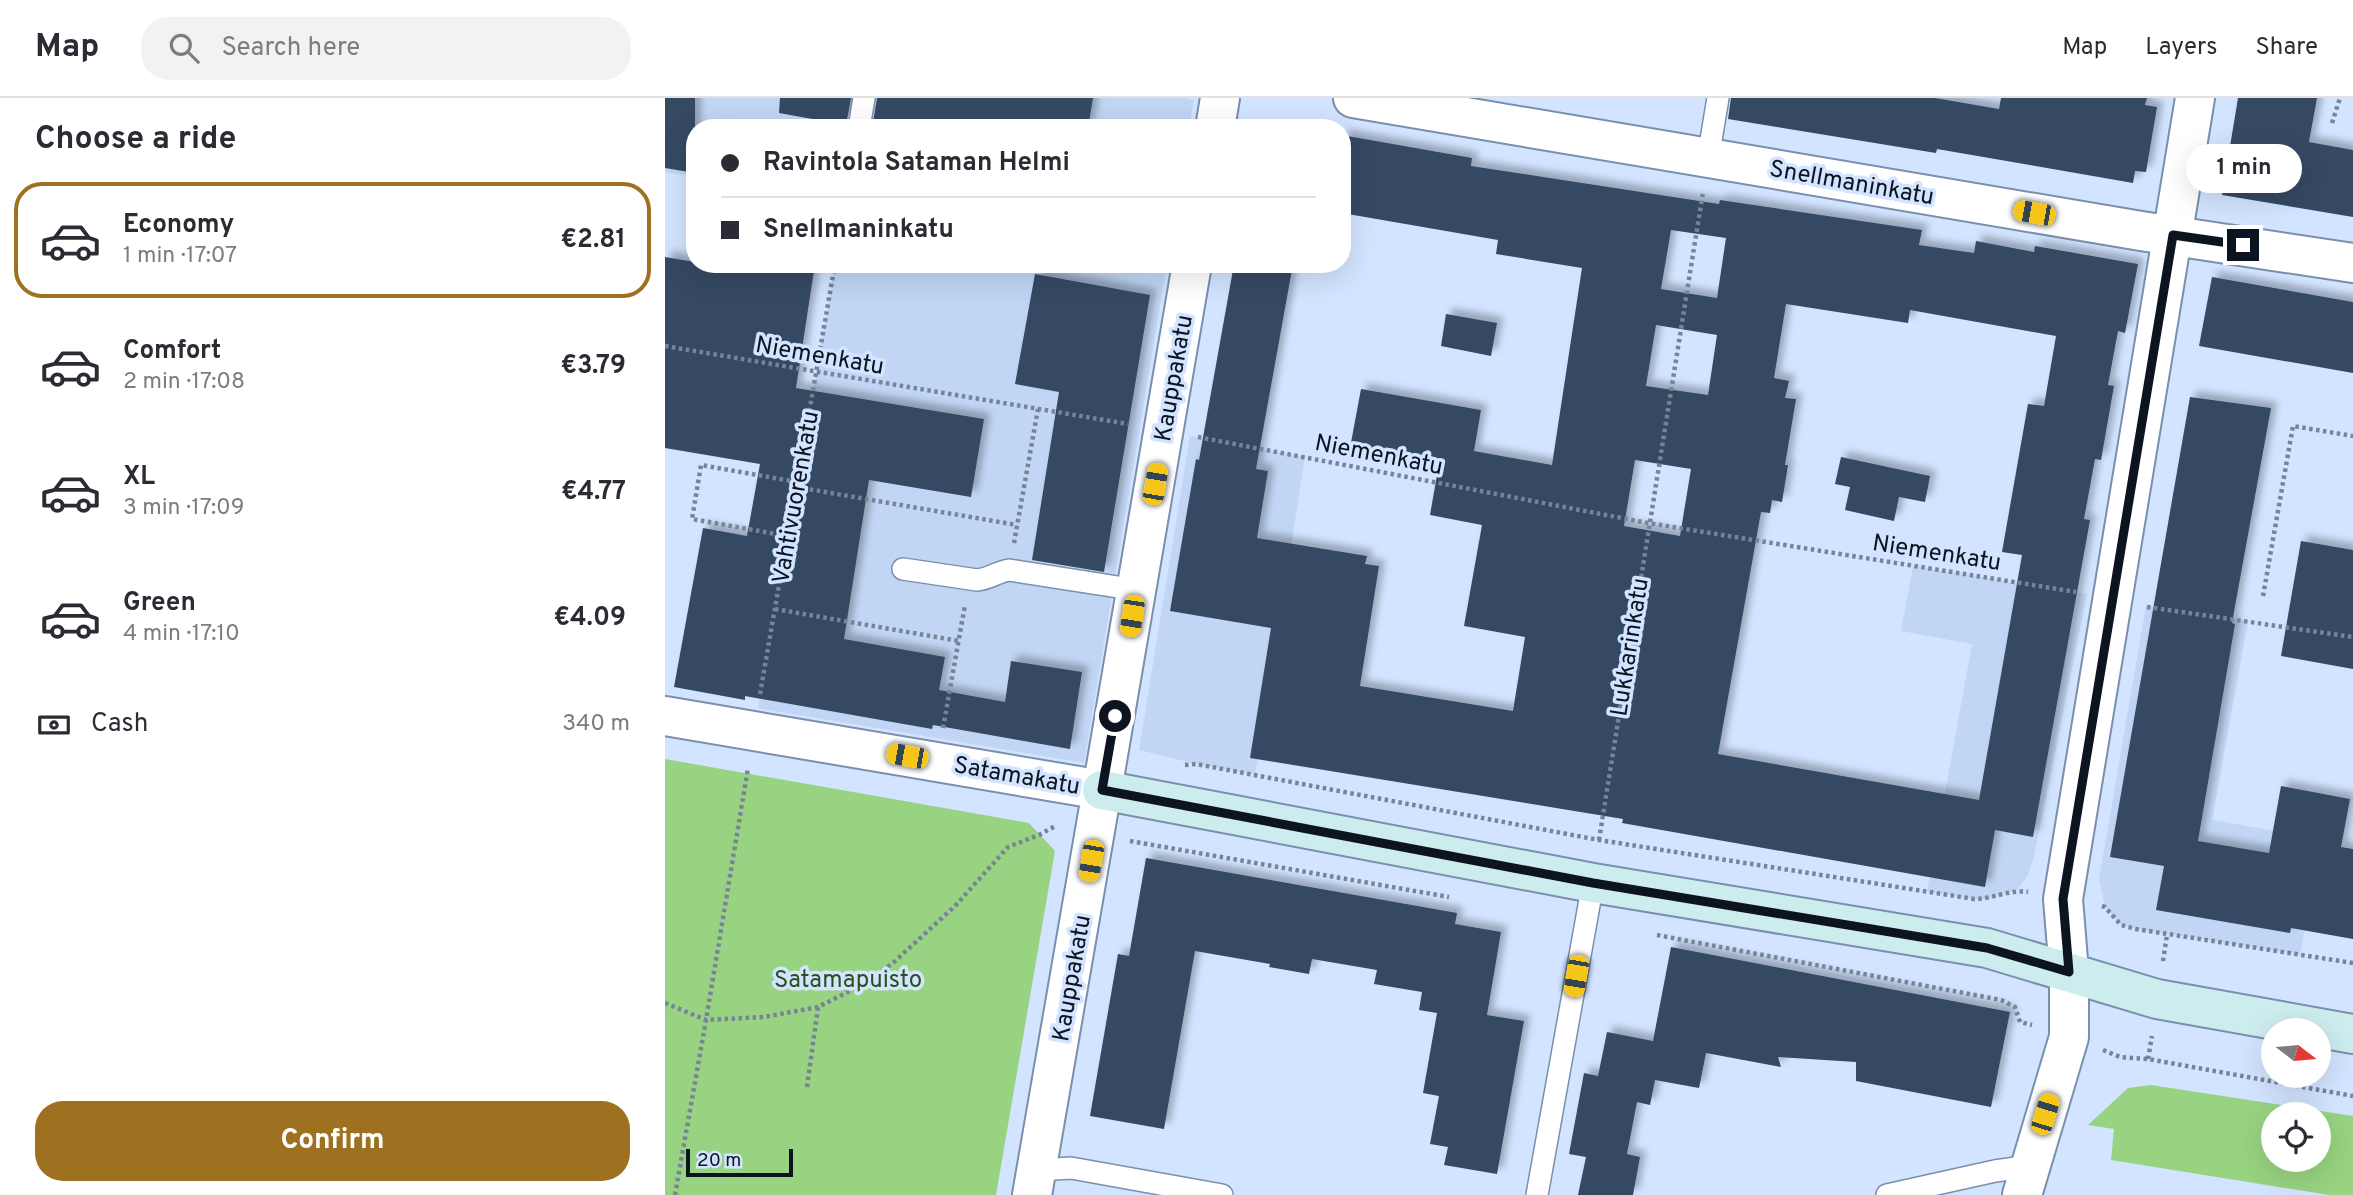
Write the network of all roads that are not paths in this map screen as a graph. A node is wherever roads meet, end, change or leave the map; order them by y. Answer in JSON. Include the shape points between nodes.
{"nodes":[{"id":1,"x":864,"y":98,"type":"edge"},
{"id":2,"x":1220,"y":98,"type":"edge"},
{"id":3,"x":1353,"y":98,"type":"edge"},
{"id":4,"x":1718,"y":98,"type":"edge"},
{"id":5,"x":2196,"y":98,"type":"edge"},
{"id":6,"x":860,"y":119,"type":"edge"},
{"id":7,"x":1216,"y":119,"type":"edge"},
{"id":8,"x":1708,"y":158,"type":"junction"},
{"id":9,"x":2173,"y":235,"type":"junction"},
{"id":10,"x":2353,"y":263,"type":"edge"},
{"id":11,"x":1190,"y":273,"type":"edge"},
{"id":12,"x":903,"y":569,"type":"dead end"},
{"id":13,"x":1137,"y":590,"type":"junction"},
{"id":14,"x":665,"y":716,"type":"edge"},
{"id":15,"x":1102,"y":790,"type":"junction"},
{"id":16,"x":1593,"y":883,"type":"junction"},
{"id":17,"x":2069,"y":972,"type":"junction"},
{"id":18,"x":2353,"y":1034,"type":"edge"},
{"id":19,"x":2026,"y":1180,"type":"edge"},
{"id":20,"x":1035,"y":1182,"type":"edge"},
{"id":21,"x":1222,"y":1195,"type":"edge"},
{"id":22,"x":1537,"y":1195,"type":"edge"},
{"id":23,"x":1887,"y":1195,"type":"edge"}],
"edges":[{"from":1,"to":6,"type":"lane"},
{"from":2,"to":7,"type":"street"},
{"from":3,"to":8,"type":"street","name":"Snellmaninkatu"},
{"from":4,"to":8,"type":"lane"},
{"from":5,"to":9,"type":"street"},
{"from":8,"to":9,"type":"street","name":"Snellmaninkatu"},
{"from":9,"to":10,"type":"street","name":"Snellmaninkatu"},
{"from":9,"to":17,"type":"street","via":[[2063,899]]},
{"from":11,"to":13,"type":"street","name":"Kauppakatu"},
{"from":12,"to":13,"type":"lane","via":[[983,580],[1009,570]]},
{"from":13,"to":15,"type":"street","name":"Kauppakatu"},
{"from":14,"to":15,"type":"street","name":"Satamakatu"},
{"from":15,"to":16,"type":"main road","name":"Satamakatu"},
{"from":15,"to":20,"type":"street","name":"Kauppakatu","via":[[1082,827]]},
{"from":16,"to":17,"type":"main road","name":"Satamakatu","via":[[1987,948]]},
{"from":16,"to":22,"type":"lane"},
{"from":17,"to":18,"type":"main road","name":"Satamakatu","via":[[2157,999]]},
{"from":17,"to":19,"type":"street","via":[[2069,1037]]},
{"from":19,"to":23,"type":"lane","via":[[1995,1171]]},
{"from":20,"to":21,"type":"lane","via":[[1071,1168]]}]}
